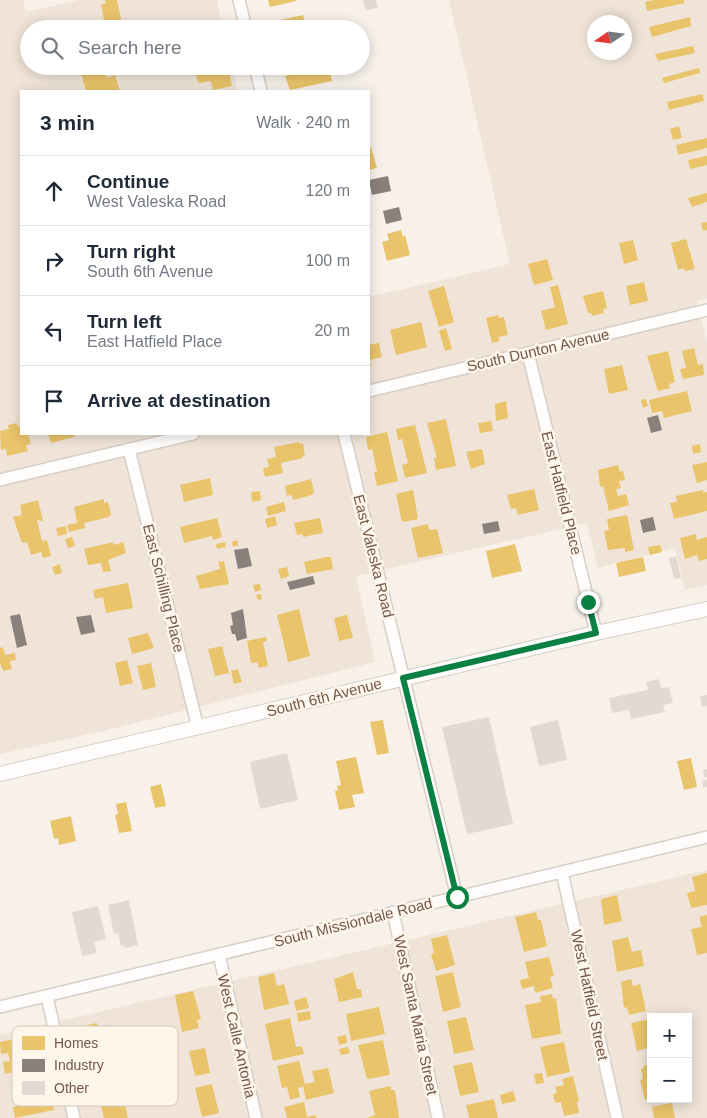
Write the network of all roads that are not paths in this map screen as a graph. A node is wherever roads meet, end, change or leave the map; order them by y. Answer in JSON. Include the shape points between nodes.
{"nodes":[{"id":1,"x":239,"y":0,"type":"edge"},
{"id":2,"x":244,"y":20,"type":"edge"},
{"id":3,"x":257,"y":75,"type":"edge"},
{"id":4,"x":261,"y":90,"type":"edge"},
{"id":5,"x":707,"y":310,"type":"edge"},
{"id":6,"x":528,"y":353,"type":"junction"},
{"id":7,"x":370,"y":391,"type":"edge"},
{"id":8,"x":189,"y":435,"type":"edge"},
{"id":9,"x":344,"y":435,"type":"edge"},
{"id":10,"x":129,"y":449,"type":"junction"},
{"id":11,"x":0,"y":480,"type":"edge"},
{"id":12,"x":707,"y":608,"type":"edge"},
{"id":13,"x":596,"y":633,"type":"junction"},
{"id":14,"x":403,"y":678,"type":"junction"},
{"id":15,"x":198,"y":728,"type":"junction"},
{"id":16,"x":0,"y":774,"type":"edge"},
{"id":17,"x":707,"y":837,"type":"edge"},
{"id":18,"x":562,"y":872,"type":"junction"},
{"id":19,"x":457,"y":897,"type":"junction"},
{"id":20,"x":393,"y":912,"type":"junction"},
{"id":21,"x":218,"y":954,"type":"junction"},
{"id":22,"x":47,"y":996,"type":"junction"},
{"id":23,"x":0,"y":1007,"type":"edge"},
{"id":24,"x":54,"y":1026,"type":"edge"},
{"id":25,"x":256,"y":1118,"type":"edge"},
{"id":26,"x":438,"y":1118,"type":"edge"},
{"id":27,"x":617,"y":1118,"type":"edge"}],
"edges":[{"from":1,"to":2,"type":"street"},
{"from":3,"to":4,"type":"street"},
{"from":5,"to":6,"type":"street","name":"South Dunton Avenue"},
{"from":6,"to":7,"type":"street","name":"South Dunton Avenue"},
{"from":6,"to":13,"type":"street","name":"East Hatfield Place"},
{"from":8,"to":10,"type":"street"},
{"from":9,"to":14,"type":"street","name":"East Valeska Road"},
{"from":10,"to":11,"type":"street"},
{"from":10,"to":15,"type":"street","name":"East Schilling Place"},
{"from":12,"to":13,"type":"street","name":"South 6th Avenue"},
{"from":13,"to":14,"type":"street","name":"South 6th Avenue"},
{"from":14,"to":15,"type":"street","name":"South 6th Avenue"},
{"from":14,"to":19,"type":"street","name":"East Valeska Road"},
{"from":15,"to":16,"type":"street","name":"South 6th Avenue"},
{"from":17,"to":18,"type":"street","name":"South Missiondale Road"},
{"from":18,"to":19,"type":"street","name":"South Missiondale Road"},
{"from":18,"to":27,"type":"street","name":"West Hatfield Street"},
{"from":19,"to":20,"type":"street","name":"South Missiondale Road"},
{"from":20,"to":21,"type":"street","name":"South Missiondale Road"},
{"from":20,"to":26,"type":"street","name":"West Santa Maria Street"},
{"from":21,"to":22,"type":"street","name":"South Missiondale Road"},
{"from":21,"to":25,"type":"street","name":"West Calle Antonia"},
{"from":22,"to":23,"type":"street","name":"South Missiondale Road"},
{"from":22,"to":24,"type":"street"}]}
